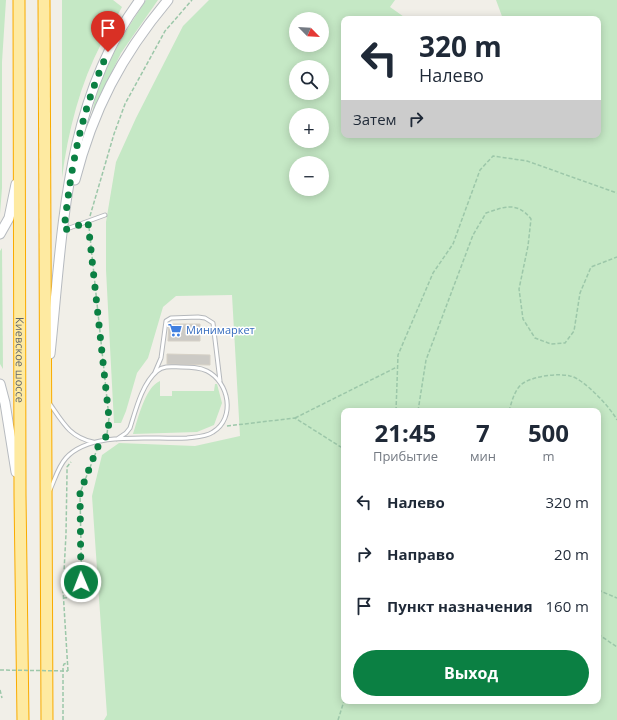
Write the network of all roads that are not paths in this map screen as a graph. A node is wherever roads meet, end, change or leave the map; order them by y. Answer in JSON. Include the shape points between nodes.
{"nodes":[{"id":1,"x":19,"y":0,"type":"edge"},
{"id":2,"x":44,"y":0,"type":"edge"},
{"id":3,"x":140,"y":0,"type":"edge"},
{"id":4,"x":168,"y":0,"type":"edge"},
{"id":5,"x":20,"y":163,"type":"junction"},
{"id":6,"x":105,"y":215,"type":"dead end"},
{"id":7,"x":65,"y":216,"type":"junction"},
{"id":8,"x":64,"y":230,"type":"junction"},
{"id":9,"x":0,"y":234,"type":"edge"},
{"id":10,"x":154,"y":374,"type":"junction"},
{"id":11,"x":221,"y":382,"type":"junction"},
{"id":12,"x":0,"y":384,"type":"edge"},
{"id":13,"x":45,"y":396,"type":"junction"},
{"id":14,"x":117,"y":439,"type":"junction"},
{"id":15,"x":93,"y":442,"type":"junction"},
{"id":16,"x":20,"y":495,"type":"junction"},
{"id":17,"x":46,"y":503,"type":"junction"},
{"id":18,"x":23,"y":720,"type":"edge"},
{"id":19,"x":47,"y":720,"type":"edge"}],
"edges":[{"from":1,"to":5,"type":"highway","name":"Киевское шоссе"},
{"from":2,"to":13,"type":"highway"},
{"from":3,"to":7,"type":"main road","via":[[115,38],[89,98],[75,150]]},
{"from":4,"to":7,"type":"main road","via":[[133,45],[109,86],[85,141]]},
{"from":5,"to":9,"type":"main road","via":[[9,218]]},
{"from":5,"to":16,"type":"highway","name":"Киевское шоссе"},
{"from":6,"to":8,"type":"lane"},
{"from":7,"to":8,"type":"main road"},
{"from":8,"to":13,"type":"main road"},
{"from":10,"to":11,"type":"lane","via":[[166,367],[200,368],[213,374]]},
{"from":10,"to":11,"type":"lane","via":[[161,358],[166,321],[171,318],[205,318],[213,323]]},
{"from":10,"to":14,"type":"lane","via":[[142,394],[130,428]]},
{"from":11,"to":14,"type":"lane","via":[[227,408],[222,422],[211,433],[184,438]]},
{"from":12,"to":16,"type":"main road"},
{"from":13,"to":15,"type":"lane","via":[[71,432],[80,439]]},
{"from":13,"to":17,"type":"highway"},
{"from":14,"to":15,"type":"lane"},
{"from":15,"to":17,"type":"lane","via":[[76,450],[63,462]]},
{"from":16,"to":18,"type":"highway","name":"Киевское шоссе"},
{"from":17,"to":19,"type":"highway"}]}
